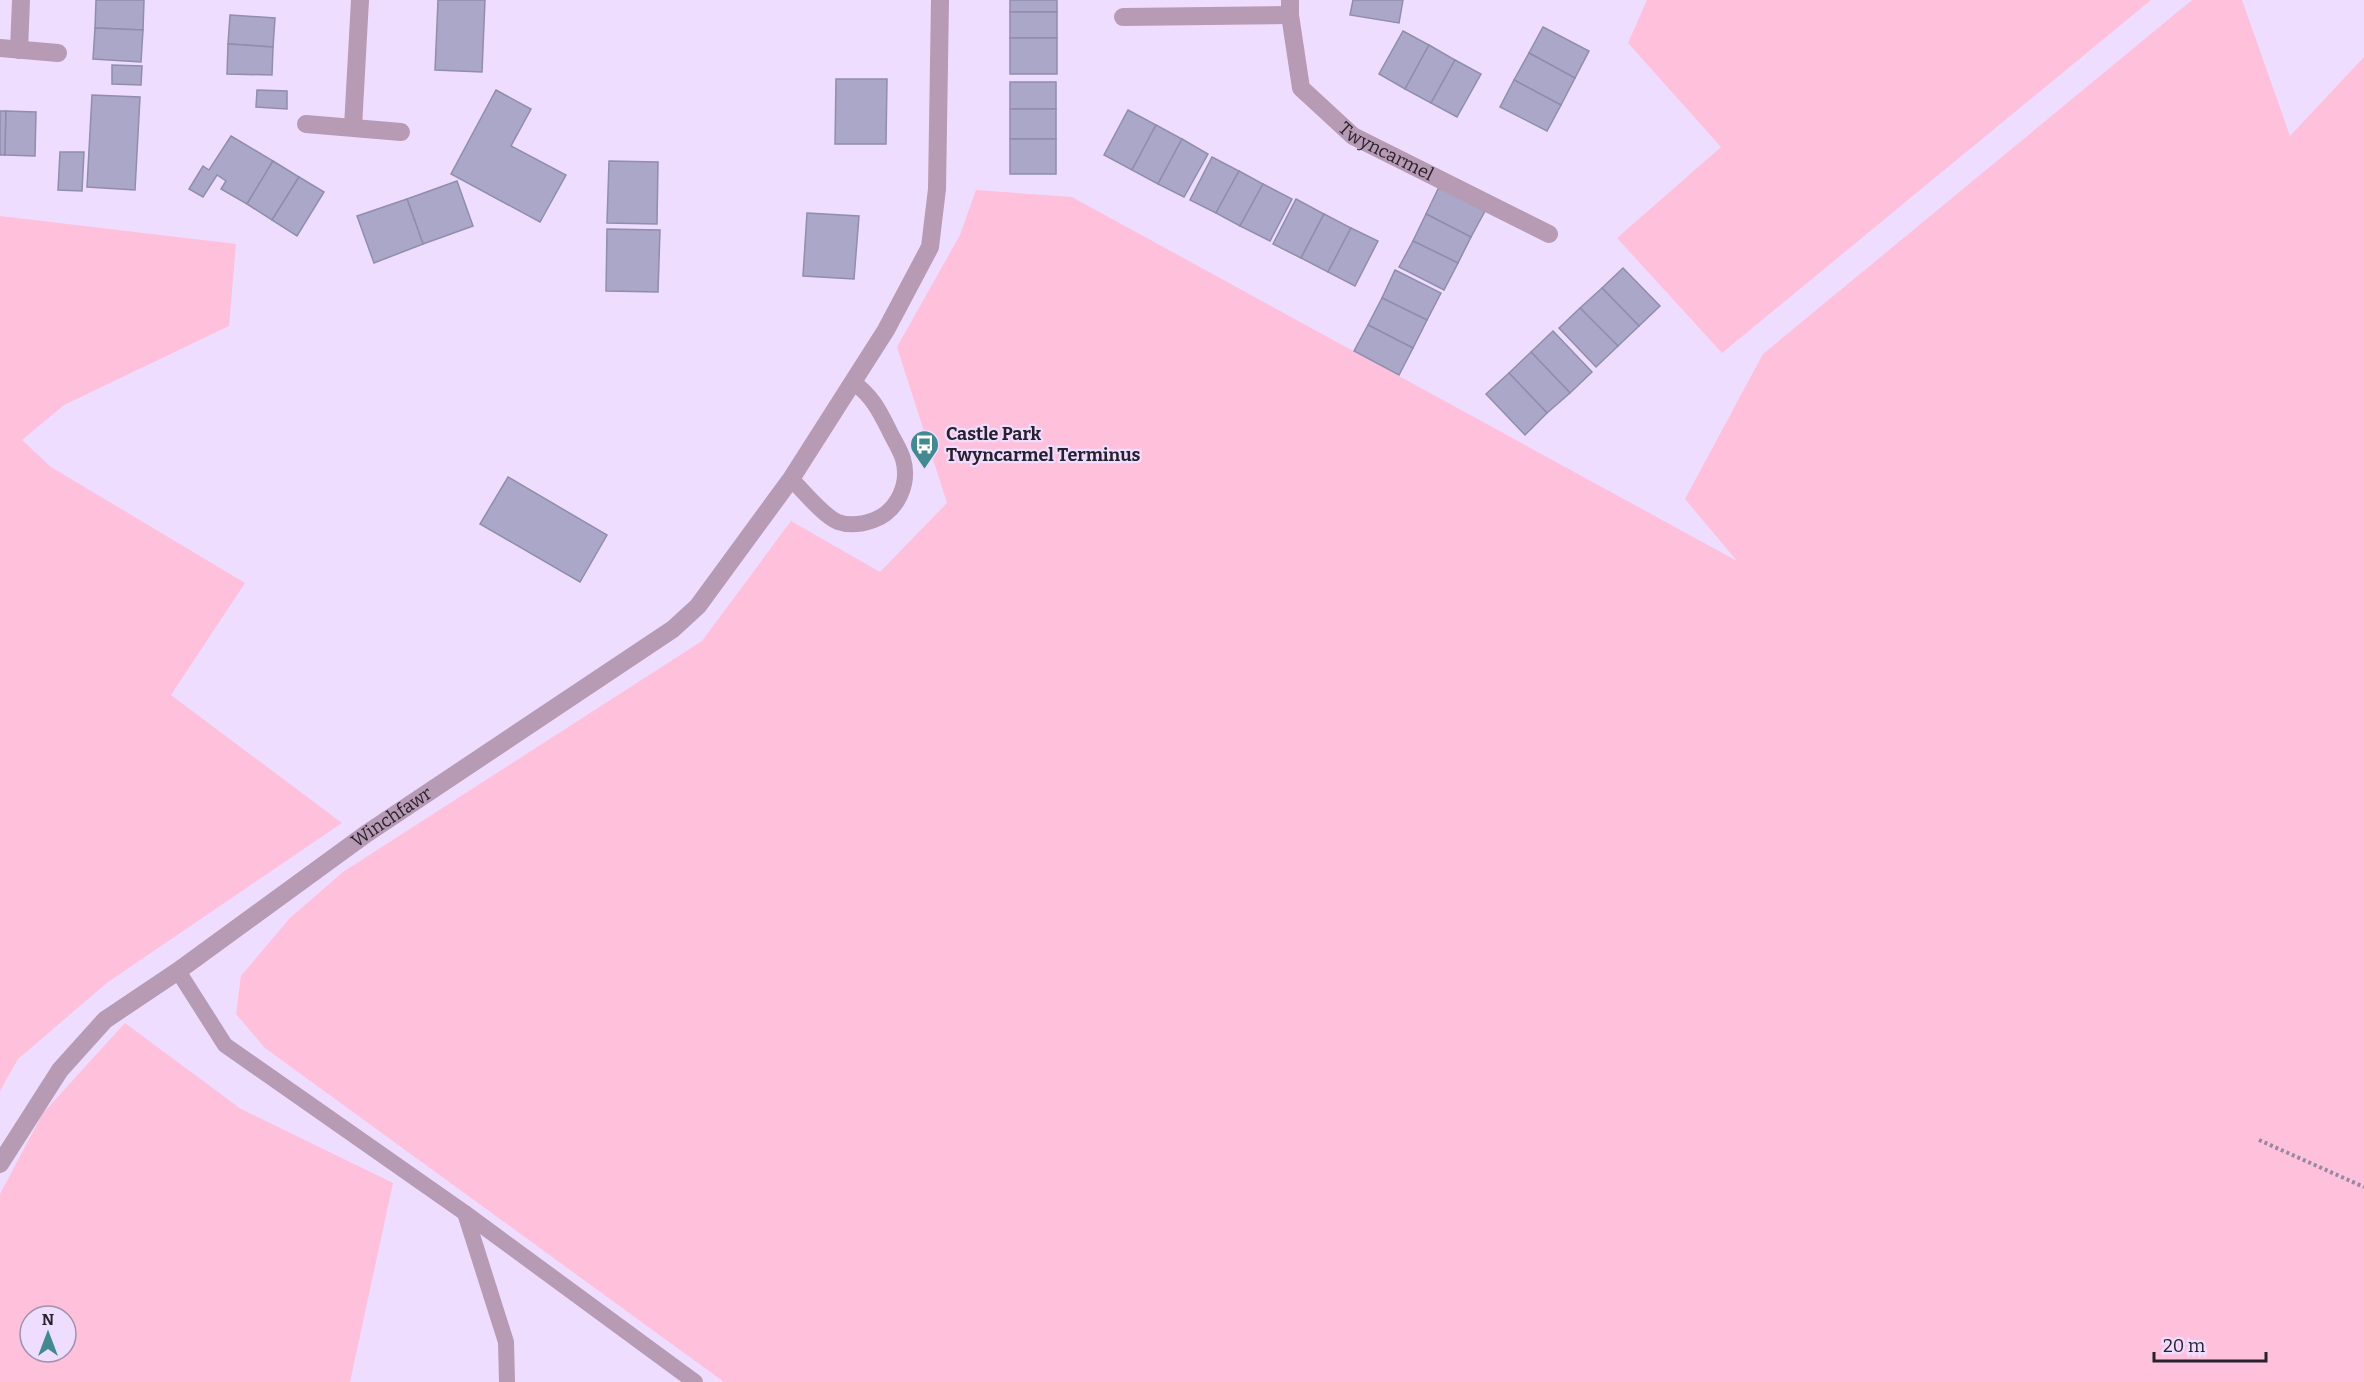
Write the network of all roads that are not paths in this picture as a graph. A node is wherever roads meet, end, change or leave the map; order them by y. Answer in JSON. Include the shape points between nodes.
{"nodes":[{"id":1,"x":21,"y":0,"type":"edge"},
{"id":2,"x":360,"y":0,"type":"edge"},
{"id":3,"x":940,"y":0,"type":"edge"},
{"id":4,"x":1290,"y":8,"type":"edge"},
{"id":5,"x":1123,"y":17,"type":"dead end"},
{"id":6,"x":0,"y":48,"type":"edge"},
{"id":7,"x":19,"y":50,"type":"junction"},
{"id":8,"x":58,"y":53,"type":"dead end"},
{"id":9,"x":306,"y":124,"type":"dead end"},
{"id":10,"x":353,"y":127,"type":"junction"},
{"id":11,"x":401,"y":132,"type":"dead end"},
{"id":12,"x":1549,"y":234,"type":"dead end"},
{"id":13,"x":854,"y":383,"type":"junction"},
{"id":14,"x":790,"y":478,"type":"junction"},
{"id":15,"x":178,"y":971,"type":"junction"},
{"id":16,"x":0,"y":1164,"type":"edge"},
{"id":17,"x":465,"y":1214,"type":"junction"},
{"id":18,"x":507,"y":1382,"type":"edge"},
{"id":19,"x":695,"y":1382,"type":"edge"}],
"edges":[{"from":1,"to":7,"type":"street"},
{"from":2,"to":10,"type":"street"},
{"from":3,"to":13,"type":"street","name":"Winchfawr","via":[[937,189],[930,247]]},
{"from":4,"to":5,"type":"street","name":"Twyncarmel"},
{"from":4,"to":12,"type":"street","name":"Twyncarmel","via":[[1301,88],[1353,135]]},
{"from":6,"to":7,"type":"street"},
{"from":7,"to":8,"type":"street"},
{"from":9,"to":10,"type":"street"},
{"from":10,"to":11,"type":"street"},
{"from":13,"to":14,"type":"street","name":"Winchfawr"},
{"from":13,"to":14,"type":"lane","via":[[873,399],[903,459],[904,482],[899,499],[876,519],[837,522]]},
{"from":14,"to":15,"type":"street","name":"Winchfawr","via":[[698,606],[673,629],[366,834]]},
{"from":15,"to":16,"type":"street","name":"Winchfawr","via":[[105,1020],[60,1070]]},
{"from":15,"to":17,"type":"lane","via":[[225,1045]]},
{"from":17,"to":18,"type":"lane","via":[[506,1342]]},
{"from":17,"to":19,"type":"lane"}]}
